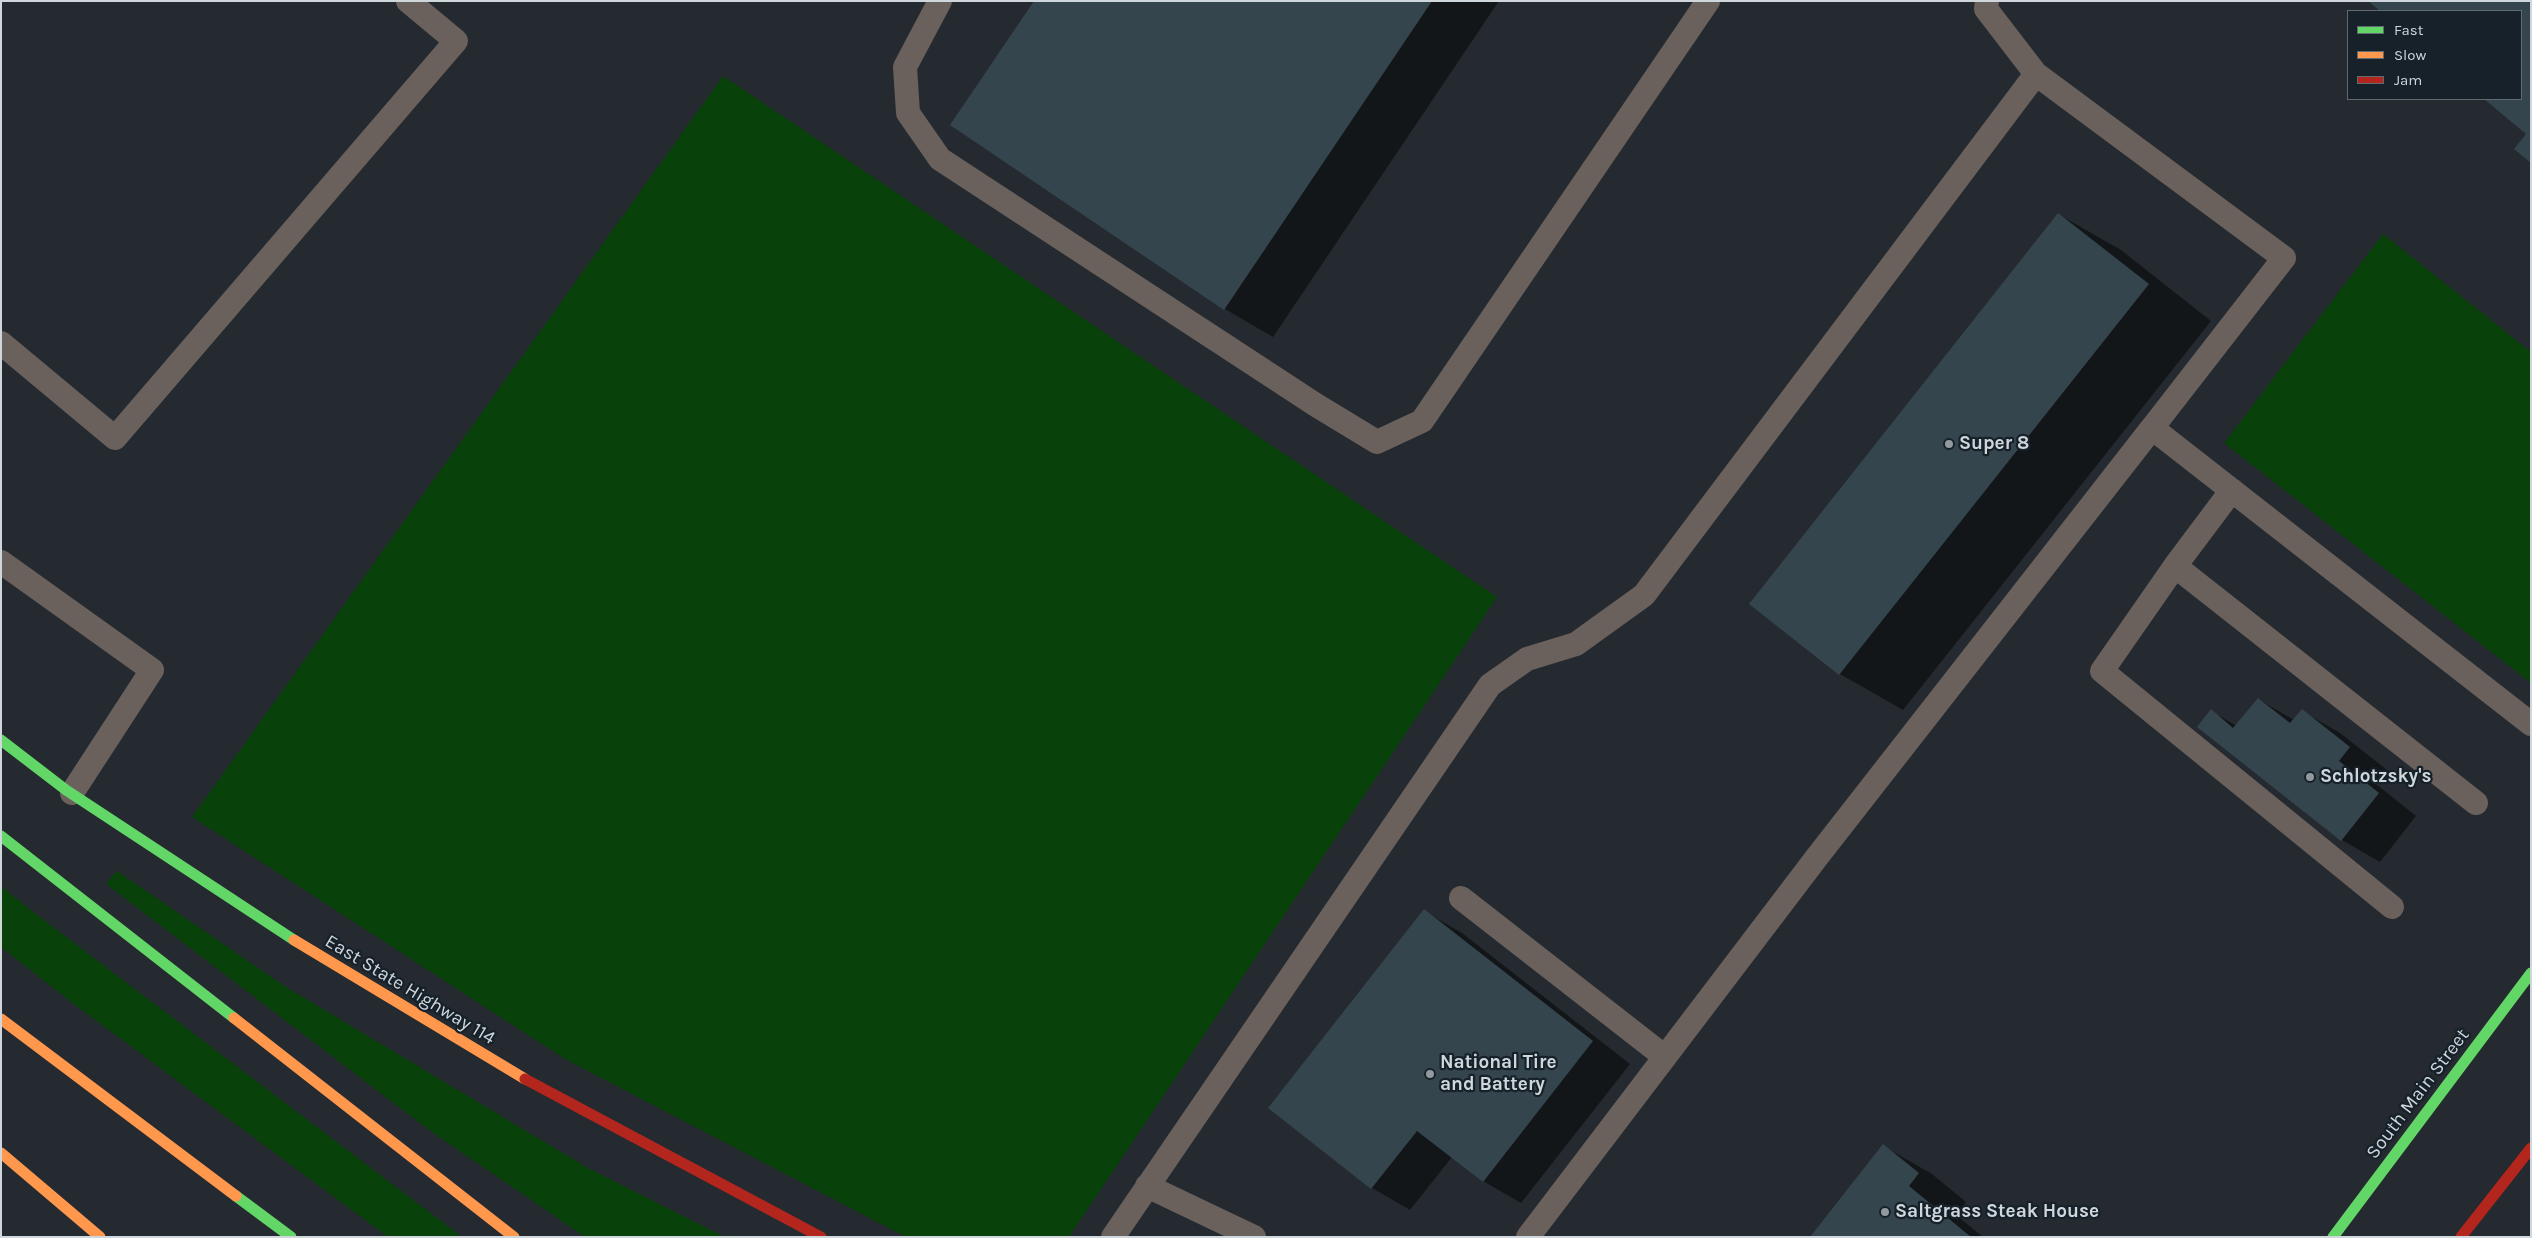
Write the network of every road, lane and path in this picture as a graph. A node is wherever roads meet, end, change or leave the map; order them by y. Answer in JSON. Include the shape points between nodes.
{"nodes":[{"id":1,"x":408,"y":1,"type":"edge"},
{"id":2,"x":940,"y":1,"type":"edge"},
{"id":3,"x":1708,"y":1,"type":"edge"},
{"id":4,"x":1987,"y":1,"type":"edge"},
{"id":5,"x":2036,"y":74,"type":"junction"},
{"id":6,"x":1,"y":343,"type":"edge"},
{"id":7,"x":2152,"y":428,"type":"junction"},
{"id":8,"x":2232,"y":490,"type":"junction"},
{"id":9,"x":1,"y":562,"type":"edge"},
{"id":10,"x":2175,"y":566,"type":"junction"},
{"id":11,"x":2531,"y":724,"type":"edge"},
{"id":12,"x":1,"y":740,"type":"edge"},
{"id":13,"x":72,"y":793,"type":"junction"},
{"id":14,"x":2476,"y":803,"type":"dead end"},
{"id":15,"x":1,"y":836,"type":"edge"},
{"id":16,"x":1461,"y":898,"type":"dead end"},
{"id":17,"x":2392,"y":907,"type":"dead end"},
{"id":18,"x":2531,"y":973,"type":"edge"},
{"id":19,"x":1,"y":1019,"type":"edge"},
{"id":20,"x":1665,"y":1058,"type":"junction"},
{"id":21,"x":2531,"y":1148,"type":"edge"},
{"id":22,"x":1,"y":1153,"type":"edge"},
{"id":23,"x":1147,"y":1186,"type":"junction"},
{"id":24,"x":100,"y":1237,"type":"edge"},
{"id":25,"x":291,"y":1237,"type":"edge"},
{"id":26,"x":514,"y":1237,"type":"edge"},
{"id":27,"x":821,"y":1237,"type":"edge"},
{"id":28,"x":1113,"y":1237,"type":"edge"},
{"id":29,"x":1254,"y":1237,"type":"edge"},
{"id":30,"x":1528,"y":1237,"type":"edge"},
{"id":31,"x":2333,"y":1237,"type":"edge"},
{"id":32,"x":2461,"y":1237,"type":"edge"}],
"edges":[{"from":1,"to":6,"type":"lane","via":[[456,41],[115,438]]},
{"from":2,"to":3,"type":"lane","via":[[905,67],[908,113],[940,159],[1376,442],[1422,421]]},
{"from":4,"to":5,"type":"lane","via":[[1986,9]]},
{"from":5,"to":7,"type":"lane","via":[[2284,258]]},
{"from":5,"to":23,"type":"lane","via":[[1644,595],[1576,644],[1527,659],[1490,685]]},
{"from":7,"to":8,"type":"lane"},
{"from":7,"to":20,"type":"lane","via":[[1823,849]]},
{"from":8,"to":10,"type":"lane"},
{"from":8,"to":11,"type":"lane"},
{"from":9,"to":13,"type":"lane","via":[[152,670]]},
{"from":10,"to":14,"type":"lane"},
{"from":10,"to":17,"type":"lane","via":[[2102,671]]},
{"from":12,"to":13,"type":"main road","name":"East State Highway 114"},
{"from":13,"to":27,"type":"main road","name":"East State Highway 114","via":[[322,958],[538,1087]]},
{"from":15,"to":26,"type":"main road"},
{"from":16,"to":20,"type":"lane"},
{"from":18,"to":31,"type":"main road","name":"South Main Street"},
{"from":19,"to":25,"type":"main road"},
{"from":20,"to":30,"type":"lane"},
{"from":21,"to":32,"type":"main road"},
{"from":22,"to":24,"type":"main road"},
{"from":23,"to":28,"type":"lane"},
{"from":23,"to":29,"type":"lane"}]}
